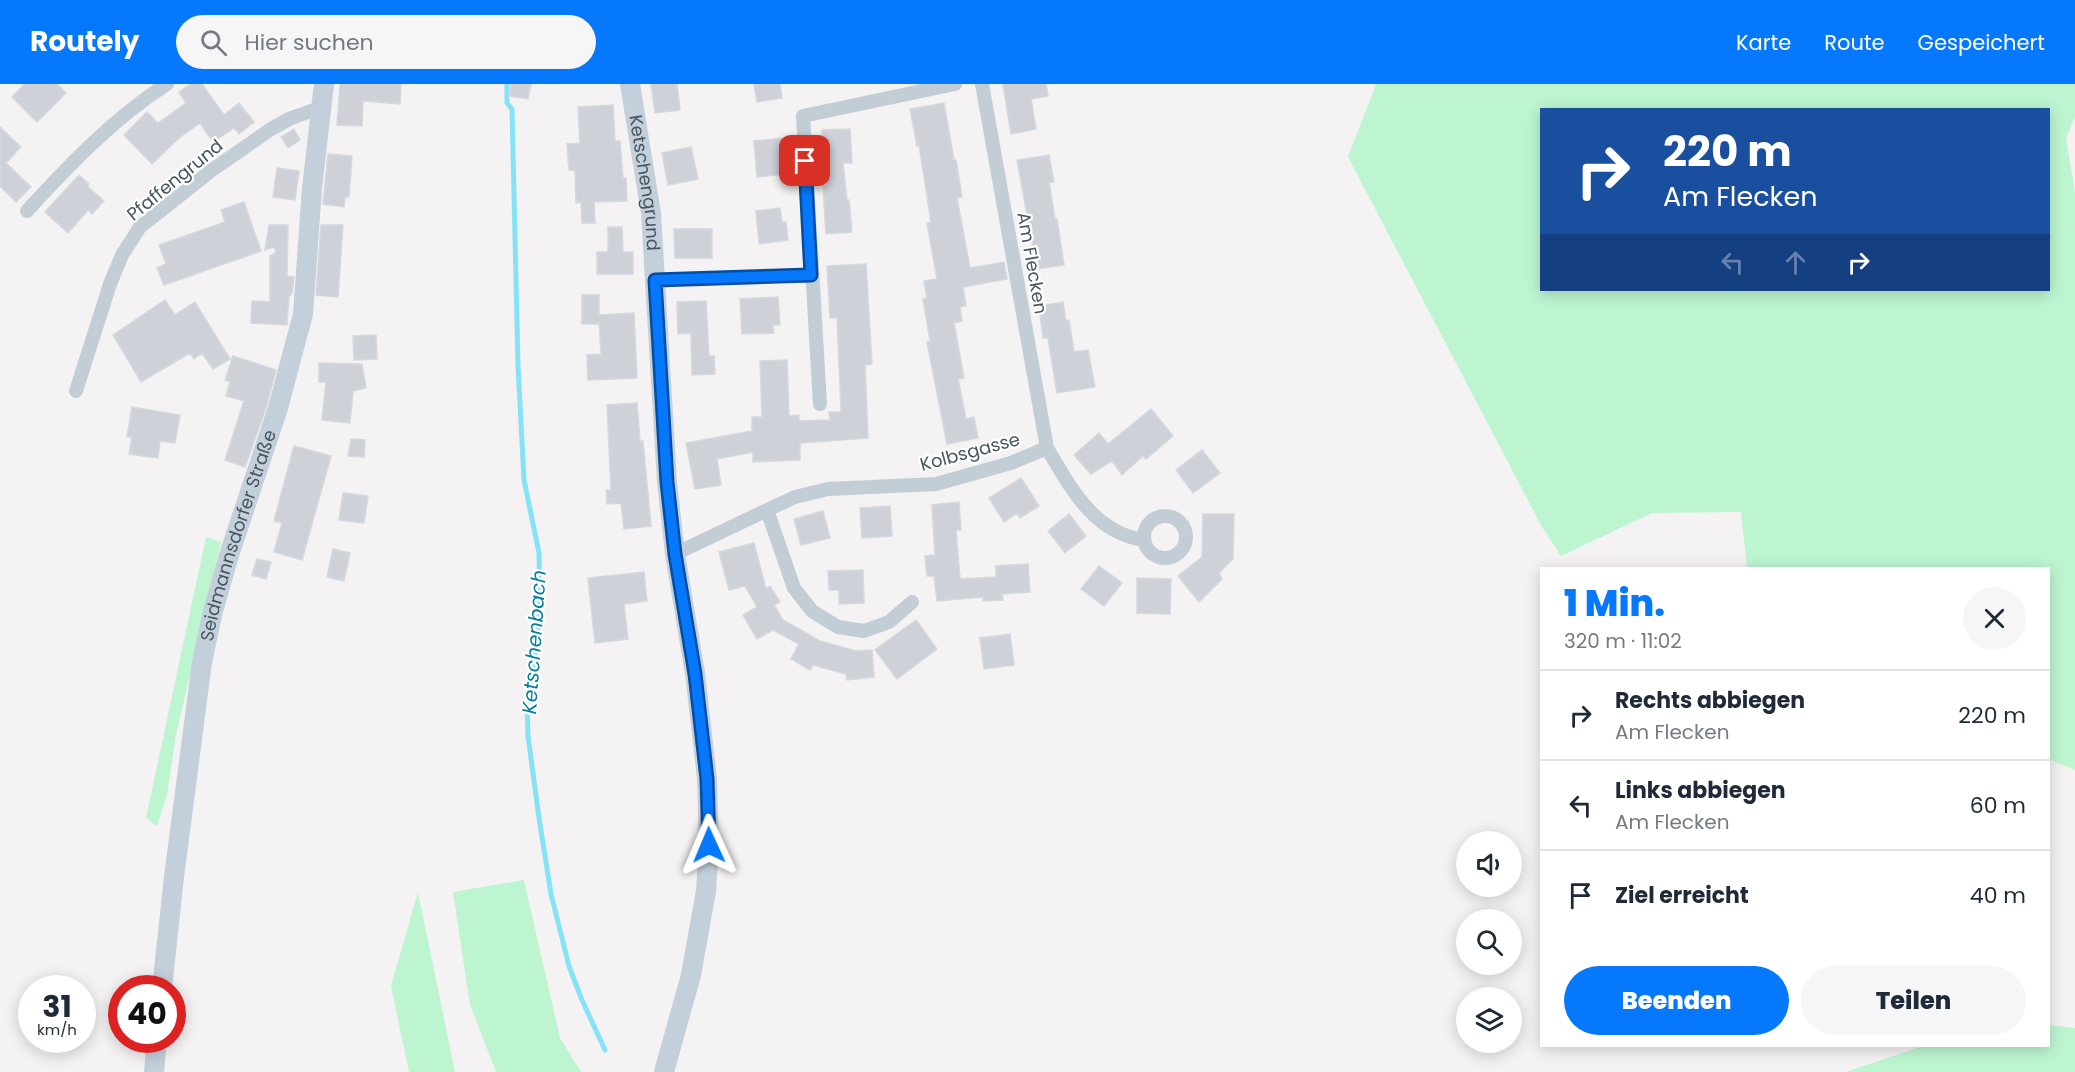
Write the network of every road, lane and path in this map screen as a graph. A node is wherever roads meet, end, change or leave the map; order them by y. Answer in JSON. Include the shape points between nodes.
{"nodes":[{"id":1,"x":167,"y":84,"type":"edge"},
{"id":2,"x":324,"y":84,"type":"edge"},
{"id":3,"x":630,"y":84,"type":"edge"},
{"id":4,"x":956,"y":84,"type":"edge"},
{"id":5,"x":982,"y":84,"type":"edge"},
{"id":6,"x":320,"y":108,"type":"junction"},
{"id":7,"x":27,"y":211,"type":"dead end"},
{"id":8,"x":811,"y":275,"type":"junction"},
{"id":9,"x":655,"y":280,"type":"junction"},
{"id":10,"x":76,"y":391,"type":"dead end"},
{"id":11,"x":819,"y":404,"type":"dead end"},
{"id":12,"x":1047,"y":448,"type":"junction"},
{"id":13,"x":767,"y":510,"type":"junction"},
{"id":14,"x":1143,"y":540,"type":"dead end"},
{"id":15,"x":675,"y":554,"type":"junction"},
{"id":16,"x":912,"y":602,"type":"dead end"},
{"id":17,"x":163,"y":975,"type":"edge"},
{"id":18,"x":156,"y":1053,"type":"edge"},
{"id":19,"x":154,"y":1072,"type":"edge"},
{"id":20,"x":664,"y":1072,"type":"edge"}],
"edges":[{"from":1,"to":7,"type":"street","via":[[92,142]]},
{"from":2,"to":6,"type":"street","name":"Seidmannsdorfer Straße"},
{"from":3,"to":9,"type":"street","name":"Ketschengrund","via":[[651,213]]},
{"from":4,"to":8,"type":"street","via":[[803,116]]},
{"from":5,"to":12,"type":"street","name":"Am Flecken"},
{"from":6,"to":10,"type":"street","name":"Pfaffengrund","via":[[271,129],[140,226],[110,284]]},
{"from":6,"to":17,"type":"street","name":"Seidmannsdorfer Straße","via":[[301,323],[279,408],[229,555],[202,662]]},
{"from":8,"to":9,"type":"street"},
{"from":8,"to":11,"type":"street"},
{"from":9,"to":15,"type":"street","name":"Ketschengrund"},
{"from":12,"to":13,"type":"street","name":"Kolbsgasse","via":[[1011,463],[936,484],[828,489],[795,497]]},
{"from":12,"to":14,"type":"street","name":"Kolbsgasse","via":[[1091,514],[1109,529]]},
{"from":13,"to":15,"type":"street","name":"Kolbsgasse"},
{"from":13,"to":16,"type":"street","via":[[794,588],[812,611],[838,627],[864,631],[889,622]]},
{"from":15,"to":20,"type":"street","name":"Ketschengrund","via":[[695,674],[707,779],[709,845],[691,975]]},
{"from":18,"to":19,"type":"street"}]}
